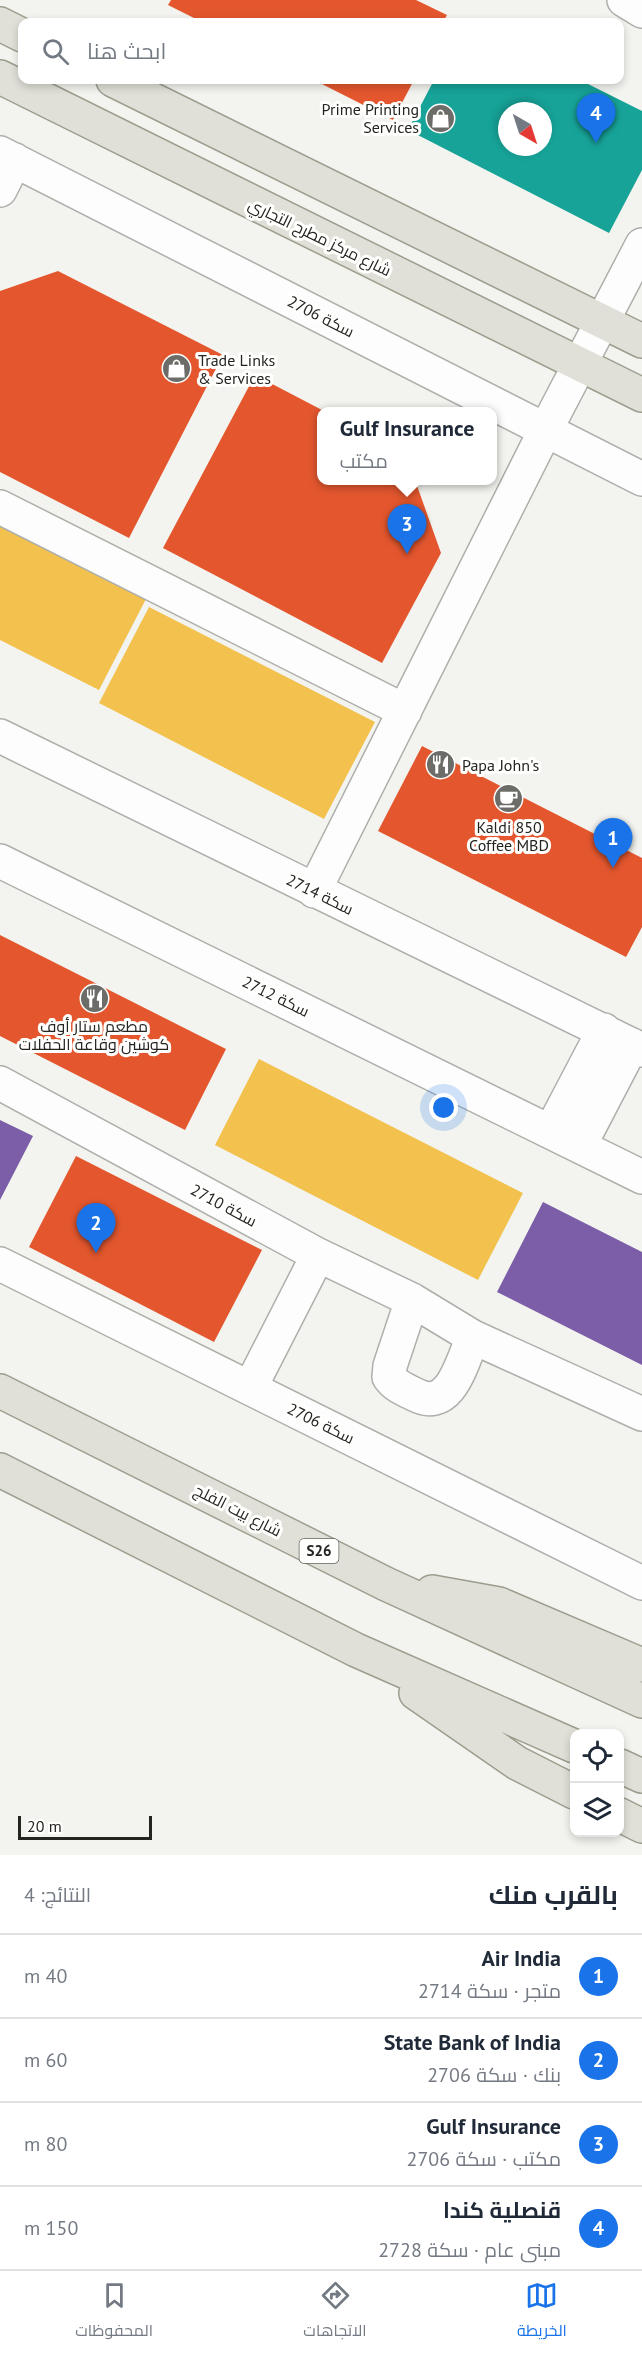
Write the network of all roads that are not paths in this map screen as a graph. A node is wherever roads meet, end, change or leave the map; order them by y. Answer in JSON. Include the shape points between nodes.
{"nodes":[{"id":1,"x":624,"y":0,"type":"edge"},
{"id":2,"x":642,"y":11,"type":"edge"},
{"id":3,"x":0,"y":24,"type":"edge"},
{"id":4,"x":18,"y":33,"type":"edge"},
{"id":5,"x":0,"y":77,"type":"edge"},
{"id":6,"x":121,"y":84,"type":"edge"},
{"id":7,"x":8,"y":157,"type":"edge"},
{"id":8,"x":0,"y":189,"type":"edge"},
{"id":9,"x":642,"y":245,"type":"edge"},
{"id":10,"x":602,"y":321,"type":"junction"},
{"id":11,"x":642,"y":340,"type":"edge"},
{"id":12,"x":579,"y":364,"type":"junction"},
{"id":13,"x":642,"y":395,"type":"edge"},
{"id":14,"x":544,"y":431,"type":"junction"},
{"id":15,"x":642,"y":479,"type":"edge"},
{"id":16,"x":0,"y":507,"type":"edge"},
{"id":17,"x":405,"y":711,"type":"junction"},
{"id":18,"x":0,"y":736,"type":"edge"},
{"id":19,"x":0,"y":861,"type":"edge"},
{"id":20,"x":314,"y":891,"type":"junction"},
{"id":21,"x":604,"y":1030,"type":"junction"},
{"id":22,"x":637,"y":1047,"type":"edge"},
{"id":23,"x":0,"y":1083,"type":"edge"},
{"id":24,"x":551,"y":1131,"type":"junction"},
{"id":25,"x":580,"y":1145,"type":"junction"},
{"id":26,"x":642,"y":1177,"type":"edge"},
{"id":27,"x":318,"y":1255,"type":"junction"},
{"id":28,"x":0,"y":1264,"type":"edge"},
{"id":29,"x":412,"y":1300,"type":"junction"},
{"id":30,"x":473,"y":1337,"type":"junction"},
{"id":31,"x":250,"y":1388,"type":"junction"},
{"id":32,"x":0,"y":1391,"type":"edge"},
{"id":33,"x":642,"y":1414,"type":"edge"},
{"id":34,"x":0,"y":1470,"type":"edge"},
{"id":35,"x":642,"y":1583,"type":"edge"},
{"id":36,"x":386,"y":1584,"type":"junction"},
{"id":37,"x":356,"y":1650,"type":"junction"},
{"id":38,"x":642,"y":1665,"type":"edge"},
{"id":39,"x":642,"y":1701,"type":"edge"},
{"id":40,"x":570,"y":1744,"type":"edge"},
{"id":41,"x":624,"y":1768,"type":"edge"},
{"id":42,"x":642,"y":1776,"type":"edge"},
{"id":43,"x":570,"y":1790,"type":"edge"},
{"id":44,"x":624,"y":1817,"type":"edge"},
{"id":45,"x":642,"y":1826,"type":"edge"}],
"edges":[{"from":1,"to":2,"type":"street"},
{"from":3,"to":4,"type":"main road"},
{"from":5,"to":12,"type":"main road","name":"شارع مركز مطرح التجاري"},
{"from":6,"to":10,"type":"main road"},
{"from":7,"to":8,"type":"street"},
{"from":7,"to":14,"type":"street","name":"سكة 2706"},
{"from":9,"to":10,"type":"street"},
{"from":10,"to":11,"type":"main road"},
{"from":10,"to":12,"type":"street"},
{"from":12,"to":13,"type":"main road","name":"شارع مركز مطرح التجاري"},
{"from":12,"to":14,"type":"street"},
{"from":14,"to":15,"type":"street","name":"سكة 2706"},
{"from":14,"to":17,"type":"street"},
{"from":16,"to":17,"type":"street"},
{"from":17,"to":20,"type":"street"},
{"from":18,"to":20,"type":"street","name":"سكة 2714"},
{"from":19,"to":24,"type":"street","name":"سكة 2712"},
{"from":20,"to":21,"type":"street","name":"سكة 2714"},
{"from":21,"to":22,"type":"street","name":"سكة 2714"},
{"from":21,"to":24,"type":"street"},
{"from":22,"to":25,"type":"street"},
{"from":23,"to":27,"type":"street","name":"سكة 2710"},
{"from":24,"to":25,"type":"street","name":"سكة 2712"},
{"from":25,"to":26,"type":"street","name":"سكة 2712"},
{"from":27,"to":29,"type":"street","name":"سكة 2710"},
{"from":27,"to":31,"type":"street"},
{"from":28,"to":31,"type":"street","name":"سكة 2706"},
{"from":29,"to":30,"type":"street","name":"سكة 2710"},
{"from":29,"to":30,"type":"street","via":[[390,1366],[389,1377],[394,1384],[424,1399],[438,1399],[450,1389]]},
{"from":30,"to":33,"type":"street","name":"سكة 2710"},
{"from":31,"to":35,"type":"street","name":"سكة 2706"},
{"from":32,"to":36,"type":"main road","name":"شارع بيت الفلج","number":"S26"},
{"from":34,"to":37,"type":"main road"},
{"from":36,"to":38,"type":"main road","via":[[499,1604]]},
{"from":36,"to":39,"type":"main road","name":"شارع بيت الفلج","number":"S26"},
{"from":37,"to":40,"type":"main road"},
{"from":37,"to":43,"type":"main road","via":[[516,1763]]},
{"from":41,"to":42,"type":"main road"},
{"from":44,"to":45,"type":"main road"}]}
